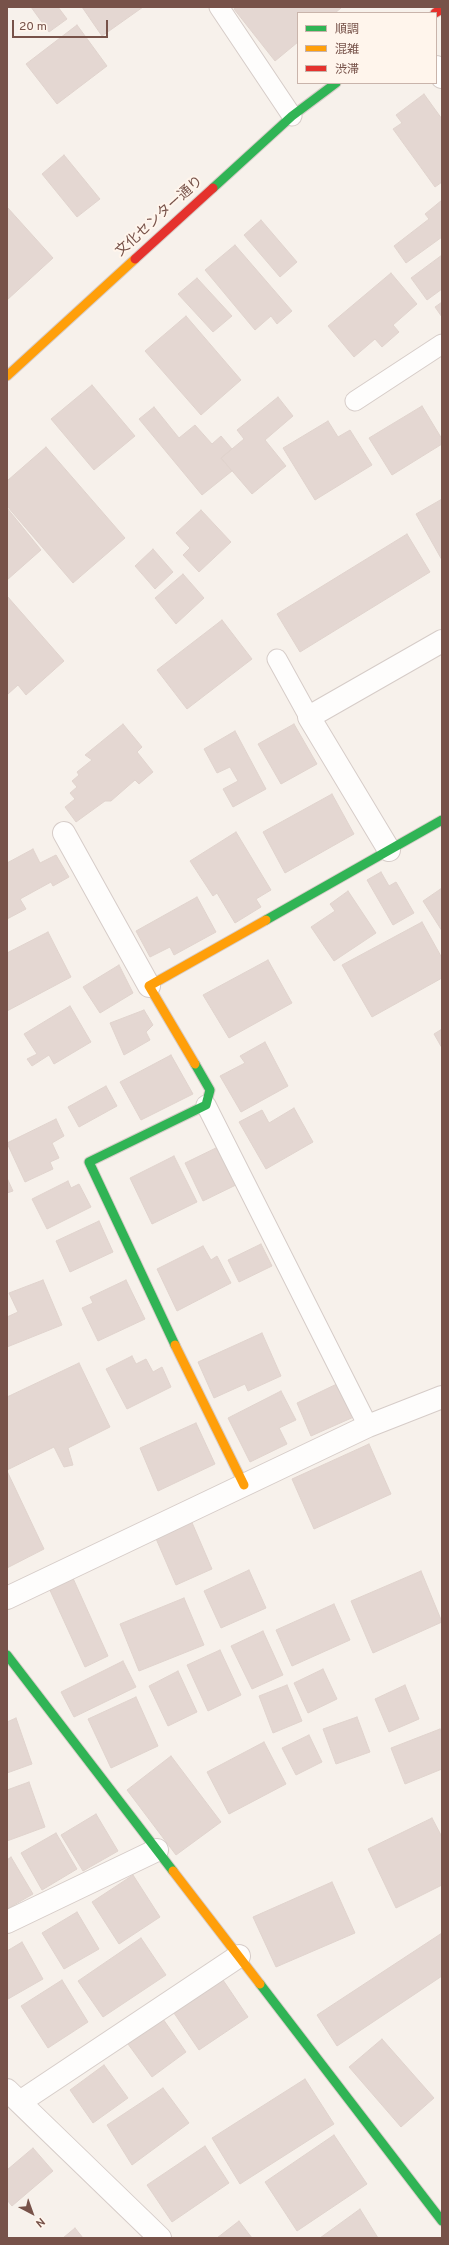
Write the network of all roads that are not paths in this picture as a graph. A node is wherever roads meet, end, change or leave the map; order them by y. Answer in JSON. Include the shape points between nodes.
{"nodes":[{"id":1,"x":219,"y":7,"type":"edge"},
{"id":2,"x":335,"y":84,"type":"edge"},
{"id":3,"x":292,"y":116,"type":"junction"},
{"id":4,"x":442,"y":344,"type":"edge"},
{"id":5,"x":7,"y":376,"type":"edge"},
{"id":6,"x":355,"y":401,"type":"dead end"},
{"id":7,"x":442,"y":641,"type":"edge"},
{"id":8,"x":277,"y":659,"type":"dead end"},
{"id":9,"x":309,"y":717,"type":"junction"},
{"id":10,"x":439,"y":827,"type":"edge"},
{"id":11,"x":64,"y":833,"type":"dead end"},
{"id":12,"x":390,"y":850,"type":"junction"},
{"id":13,"x":149,"y":986,"type":"junction"},
{"id":14,"x":206,"y":1105,"type":"junction"},
{"id":15,"x":442,"y":1397,"type":"edge"},
{"id":16,"x":368,"y":1426,"type":"junction"},
{"id":17,"x":244,"y":1485,"type":"junction"},
{"id":18,"x":7,"y":1598,"type":"edge"},
{"id":19,"x":7,"y":1655,"type":"edge"},
{"id":20,"x":157,"y":1850,"type":"junction"},
{"id":21,"x":7,"y":1922,"type":"edge"},
{"id":22,"x":239,"y":1956,"type":"junction"},
{"id":23,"x":13,"y":2096,"type":"edge"},
{"id":24,"x":442,"y":2221,"type":"edge"},
{"id":25,"x":160,"y":2238,"type":"edge"}],
"edges":[{"from":1,"to":3,"type":"lane"},
{"from":2,"to":3,"type":"main road","name":"文化センター通り"},
{"from":3,"to":5,"type":"main road","name":"文化センター通り"},
{"from":4,"to":6,"type":"lane"},
{"from":7,"to":9,"type":"street"},
{"from":8,"to":9,"type":"lane"},
{"from":9,"to":12,"type":"street"},
{"from":10,"to":12,"type":"main road"},
{"from":11,"to":13,"type":"street"},
{"from":12,"to":13,"type":"main road"},
{"from":13,"to":14,"type":"main road","via":[[210,1090]]},
{"from":14,"to":16,"type":"lane"},
{"from":14,"to":17,"type":"main road","via":[[89,1162]]},
{"from":15,"to":16,"type":"street"},
{"from":16,"to":17,"type":"street"},
{"from":17,"to":18,"type":"street"},
{"from":19,"to":20,"type":"main road"},
{"from":20,"to":21,"type":"street"},
{"from":20,"to":22,"type":"main road"},
{"from":22,"to":23,"type":"street"},
{"from":22,"to":24,"type":"main road"},
{"from":23,"to":25,"type":"street"}]}
